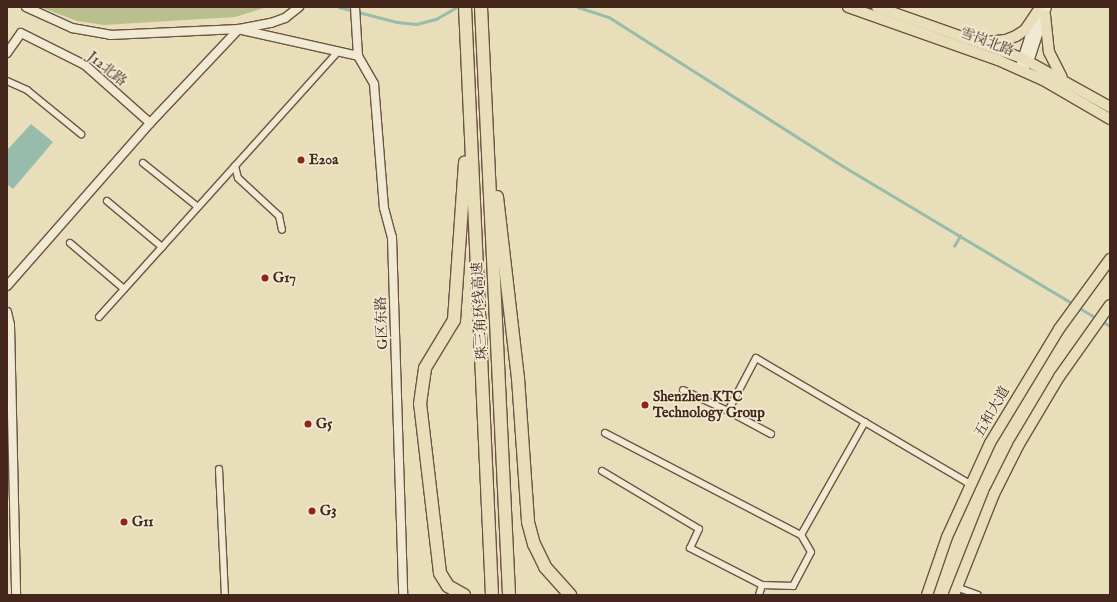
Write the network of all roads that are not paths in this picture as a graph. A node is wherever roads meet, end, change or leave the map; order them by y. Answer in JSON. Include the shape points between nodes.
{"nodes":[{"id":1,"x":26,"y":7,"type":"edge"},
{"id":2,"x":355,"y":7,"type":"edge"},
{"id":3,"x":465,"y":7,"type":"edge"},
{"id":4,"x":481,"y":7,"type":"edge"},
{"id":5,"x":848,"y":7,"type":"edge"},
{"id":6,"x":877,"y":7,"type":"edge"},
{"id":7,"x":298,"y":8,"type":"edge"},
{"id":8,"x":1042,"y":10,"type":"edge"},
{"id":9,"x":239,"y":29,"type":"junction"},
{"id":10,"x":977,"y":42,"type":"junction"},
{"id":11,"x":7,"y":53,"type":"edge"},
{"id":12,"x":337,"y":53,"type":"junction"},
{"id":13,"x":358,"y":56,"type":"junction"},
{"id":14,"x":1025,"y":60,"type":"junction"},
{"id":15,"x":1021,"y":70,"type":"junction"},
{"id":16,"x":7,"y":81,"type":"edge"},
{"id":17,"x":1067,"y":82,"type":"junction"},
{"id":18,"x":485,"y":104,"type":"junction"},
{"id":19,"x":469,"y":105,"type":"junction"},
{"id":20,"x":1110,"y":107,"type":"edge"},
{"id":21,"x":1110,"y":119,"type":"edge"},
{"id":22,"x":150,"y":123,"type":"junction"},
{"id":23,"x":81,"y":134,"type":"dead end"},
{"id":24,"x":143,"y":163,"type":"dead end"},
{"id":25,"x":235,"y":166,"type":"junction"},
{"id":26,"x":107,"y":201,"type":"dead end"},
{"id":27,"x":198,"y":207,"type":"junction"},
{"id":28,"x":282,"y":230,"type":"dead end"},
{"id":29,"x":70,"y":243,"type":"dead end"},
{"id":30,"x":162,"y":247,"type":"junction"},
{"id":31,"x":1110,"y":259,"type":"edge"},
{"id":32,"x":7,"y":286,"type":"edge"},
{"id":33,"x":124,"y":289,"type":"junction"},
{"id":34,"x":1109,"y":307,"type":"edge"},
{"id":35,"x":7,"y":312,"type":"edge"},
{"id":36,"x":99,"y":317,"type":"dead end"},
{"id":37,"x":683,"y":390,"type":"dead end"},
{"id":38,"x":728,"y":411,"type":"junction"},
{"id":39,"x":864,"y":422,"type":"junction"},
{"id":40,"x":605,"y":433,"type":"dead end"},
{"id":41,"x":771,"y":434,"type":"dead end"},
{"id":42,"x":10,"y":438,"type":"edge"},
{"id":43,"x":220,"y":469,"type":"dead end"},
{"id":44,"x":602,"y":471,"type":"dead end"},
{"id":45,"x":970,"y":484,"type":"junction"},
{"id":46,"x":801,"y":534,"type":"junction"},
{"id":47,"x":762,"y":585,"type":"junction"},
{"id":48,"x":955,"y":591,"type":"edge"},
{"id":49,"x":16,"y":595,"type":"edge"},
{"id":50,"x":225,"y":595,"type":"edge"},
{"id":51,"x":403,"y":595,"type":"edge"},
{"id":52,"x":464,"y":595,"type":"edge"},
{"id":53,"x":492,"y":595,"type":"edge"},
{"id":54,"x":509,"y":595,"type":"edge"},
{"id":55,"x":570,"y":595,"type":"edge"},
{"id":56,"x":759,"y":595,"type":"edge"},
{"id":57,"x":927,"y":595,"type":"edge"},
{"id":58,"x":978,"y":595,"type":"edge"}],
"edges":[{"from":1,"to":9,"type":"street","via":[[72,28],[110,35]]},
{"from":2,"to":13,"type":"street"},
{"from":3,"to":19,"type":"highway","name":"珠三角环线高速"},
{"from":4,"to":18,"type":"highway","name":"珠三角环线高速"},
{"from":5,"to":15,"type":"main road","name":"雪岗北路"},
{"from":6,"to":10,"type":"main road","name":"雪岗北路"},
{"from":7,"to":9,"type":"street","via":[[271,23]]},
{"from":8,"to":10,"type":"main road","via":[[1025,30],[1016,36],[993,43]]},
{"from":8,"to":14,"type":"street"},
{"from":8,"to":17,"type":"main road","via":[[1049,52],[1058,73]]},
{"from":9,"to":12,"type":"street"},
{"from":9,"to":22,"type":"street"},
{"from":10,"to":14,"type":"main road","name":"雪岗北路"},
{"from":11,"to":22,"type":"street","name":"J12北路","via":[[21,33],[85,65]]},
{"from":12,"to":13,"type":"street"},
{"from":12,"to":25,"type":"street"},
{"from":13,"to":51,"type":"street","name":"G区东路","via":[[374,84],[384,208],[392,237]]},
{"from":14,"to":15,"type":"street"},
{"from":14,"to":17,"type":"main road","name":"雪岗北路"},
{"from":15,"to":21,"type":"main road","name":"雪岗北路"},
{"from":16,"to":23,"type":"street","via":[[27,90]]},
{"from":17,"to":20,"type":"main road","name":"雪岗北路"},
{"from":18,"to":54,"type":"highway","name":"珠三角环线高速"},
{"from":18,"to":55,"type":"highway","via":[[512,319],[528,522],[534,544],[545,567]]},
{"from":19,"to":52,"type":"highway","via":[[454,320],[425,368],[420,404],[440,573],[448,586]]},
{"from":19,"to":53,"type":"highway","name":"珠三角环线高速"},
{"from":22,"to":32,"type":"street"},
{"from":24,"to":27,"type":"street"},
{"from":25,"to":27,"type":"street"},
{"from":25,"to":28,"type":"street","via":[[238,178],[279,216]]},
{"from":26,"to":30,"type":"street"},
{"from":27,"to":30,"type":"street"},
{"from":29,"to":33,"type":"street"},
{"from":30,"to":33,"type":"street"},
{"from":31,"to":45,"type":"main road","name":"五和大道","via":[[1059,329],[1011,406]]},
{"from":33,"to":36,"type":"street"},
{"from":34,"to":48,"type":"main road","via":[[1084,340],[1018,446],[994,494]]},
{"from":35,"to":42,"type":"street","via":[[10,325]]},
{"from":37,"to":38,"type":"street"},
{"from":38,"to":39,"type":"street","via":[[756,358]]},
{"from":38,"to":41,"type":"street"},
{"from":39,"to":45,"type":"street"},
{"from":39,"to":46,"type":"street"},
{"from":40,"to":46,"type":"street"},
{"from":42,"to":49,"type":"street"},
{"from":43,"to":50,"type":"street"},
{"from":44,"to":47,"type":"street","via":[[699,529],[690,548]]},
{"from":45,"to":57,"type":"main road","name":"五和大道"},
{"from":46,"to":47,"type":"street","via":[[811,552],[793,586]]},
{"from":47,"to":56,"type":"street"},
{"from":48,"to":58,"type":"street"}]}
